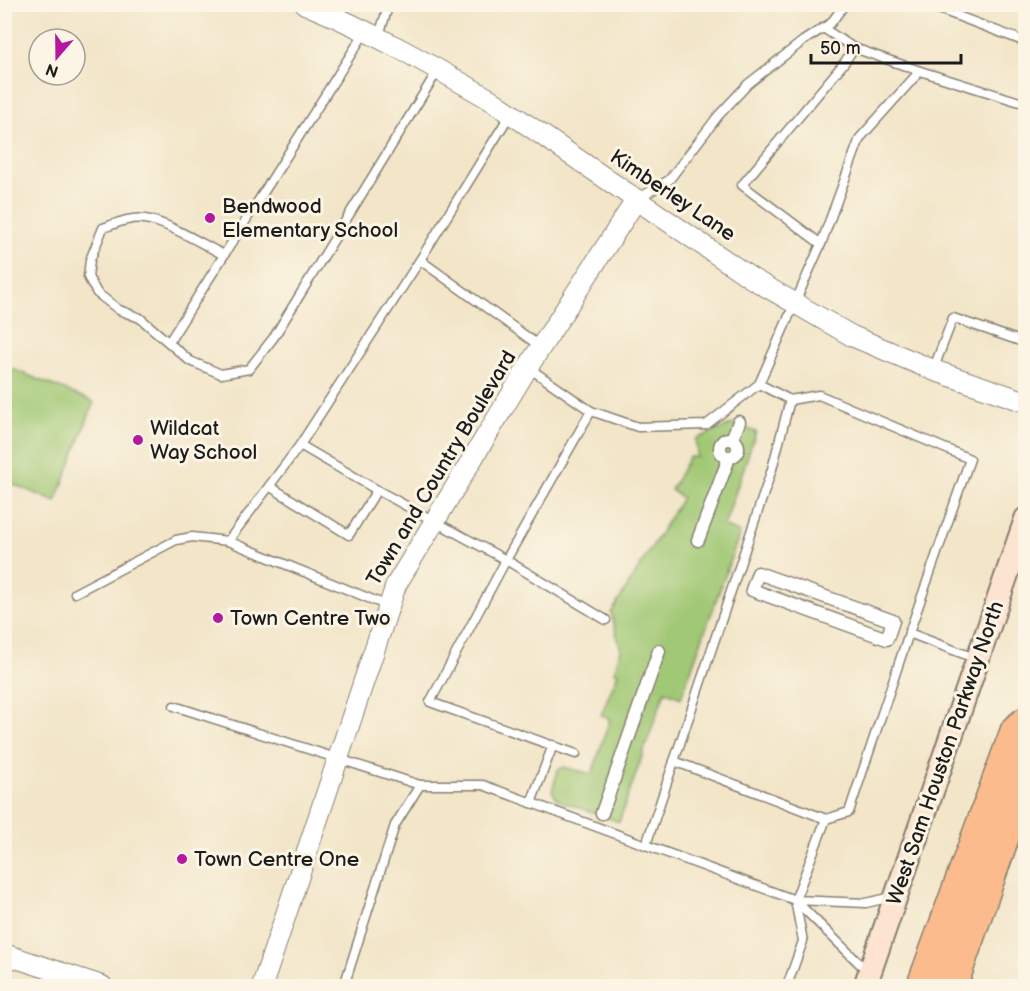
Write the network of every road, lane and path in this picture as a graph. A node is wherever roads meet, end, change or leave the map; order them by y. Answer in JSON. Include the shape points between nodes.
{"nodes":[{"id":1,"x":305,"y":4,"type":"edge"},
{"id":2,"x":389,"y":4,"type":"edge"},
{"id":3,"x":845,"y":4,"type":"edge"},
{"id":4,"x":929,"y":5,"type":"edge"},
{"id":5,"x":824,"y":28,"type":"junction"},
{"id":6,"x":371,"y":36,"type":"junction"},
{"id":7,"x":1026,"y":42,"type":"edge"},
{"id":8,"x":854,"y":48,"type":"junction"},
{"id":9,"x":438,"y":70,"type":"junction"},
{"id":10,"x":920,"y":71,"type":"junction"},
{"id":11,"x":1026,"y":104,"type":"edge"},
{"id":12,"x":511,"y":113,"type":"junction"},
{"id":13,"x":636,"y":200,"type":"junction"},
{"id":14,"x":821,"y":244,"type":"junction"},
{"id":15,"x":224,"y":255,"type":"junction"},
{"id":16,"x":420,"y":260,"type":"junction"},
{"id":17,"x":796,"y":303,"type":"junction"},
{"id":18,"x":169,"y":342,"type":"junction"},
{"id":19,"x":1026,"y":343,"type":"edge"},
{"id":20,"x":541,"y":347,"type":"junction"},
{"id":21,"x":528,"y":367,"type":"junction"},
{"id":22,"x":933,"y":370,"type":"junction"},
{"id":23,"x":759,"y":384,"type":"junction"},
{"id":24,"x":790,"y":400,"type":"junction"},
{"id":25,"x":1026,"y":402,"type":"edge"},
{"id":26,"x":591,"y":411,"type":"junction"},
{"id":27,"x":739,"y":422,"type":"dead end"},
{"id":28,"x":300,"y":445,"type":"junction"},
{"id":29,"x":269,"y":486,"type":"junction"},
{"id":30,"x":377,"y":490,"type":"junction"},
{"id":31,"x":1026,"y":519,"type":"edge"},
{"id":32,"x":434,"y":521,"type":"junction"},
{"id":33,"x":698,"y":540,"type":"dead end"},
{"id":34,"x":228,"y":541,"type":"junction"},
{"id":35,"x":506,"y":560,"type":"junction"},
{"id":36,"x":782,"y":582,"type":"junction"},
{"id":37,"x":807,"y":590,"type":"junction"},
{"id":38,"x":75,"y":593,"type":"dead end"},
{"id":39,"x":830,"y":598,"type":"junction"},
{"id":40,"x":777,"y":599,"type":"junction"},
{"id":41,"x":388,"y":606,"type":"junction"},
{"id":42,"x":801,"y":608,"type":"junction"},
{"id":43,"x":856,"y":608,"type":"junction"},
{"id":44,"x":875,"y":614,"type":"junction"},
{"id":45,"x":824,"y":616,"type":"junction"},
{"id":46,"x":606,"y":620,"type":"dead end"},
{"id":47,"x":849,"y":625,"type":"junction"},
{"id":48,"x":868,"y":632,"type":"junction"},
{"id":49,"x":909,"y":633,"type":"junction"},
{"id":50,"x":659,"y":651,"type":"dead end"},
{"id":51,"x":977,"y":659,"type":"junction"},
{"id":52,"x":174,"y":706,"type":"dead end"},
{"id":53,"x":1026,"y":722,"type":"edge"},
{"id":54,"x":553,"y":745,"type":"junction"},
{"id":55,"x":576,"y":754,"type":"dead end"},
{"id":56,"x":337,"y":760,"type":"junction"},
{"id":57,"x":674,"y":761,"type":"junction"},
{"id":58,"x":1026,"y":773,"type":"edge"},
{"id":59,"x":420,"y":785,"type":"junction"},
{"id":60,"x":531,"y":803,"type":"junction"},
{"id":61,"x":602,"y":813,"type":"dead end"},
{"id":62,"x":826,"y":819,"type":"junction"},
{"id":63,"x":646,"y":845,"type":"junction"},
{"id":64,"x":896,"y":896,"type":"junction"},
{"id":65,"x":795,"y":900,"type":"junction"},
{"id":66,"x":4,"y":954,"type":"edge"},
{"id":67,"x":867,"y":980,"type":"edge"},
{"id":68,"x":102,"y":987,"type":"edge"},
{"id":69,"x":262,"y":987,"type":"edge"},
{"id":70,"x":344,"y":987,"type":"edge"},
{"id":71,"x":787,"y":987,"type":"edge"},
{"id":72,"x":922,"y":987,"type":"edge"},
{"id":73,"x":952,"y":987,"type":"edge"}],
"edges":[{"from":1,"to":6,"type":"street","name":"Kimberley Lane"},
{"from":2,"to":6,"type":"lane"},
{"from":3,"to":5,"type":"lane"},
{"from":4,"to":7,"type":"lane"},
{"from":5,"to":8,"type":"lane"},
{"from":5,"to":13,"type":"lane","via":[[748,84],[669,180]]},
{"from":6,"to":9,"type":"street","name":"Kimberley Lane"},
{"from":6,"to":15,"type":"lane"},
{"from":8,"to":10,"type":"lane"},
{"from":8,"to":14,"type":"lane","via":[[742,185]]},
{"from":9,"to":12,"type":"street","name":"Kimberley Lane"},
{"from":9,"to":18,"type":"lane","via":[[274,337],[249,369],[221,374],[190,361]]},
{"from":10,"to":11,"type":"lane"},
{"from":10,"to":14,"type":"lane","via":[[860,138]]},
{"from":12,"to":13,"type":"street","name":"Kimberley Lane"},
{"from":12,"to":16,"type":"lane"},
{"from":13,"to":17,"type":"street","name":"Kimberley Lane","via":[[751,278]]},
{"from":13,"to":20,"type":"street","name":"Town and Country Boulevard"},
{"from":14,"to":17,"type":"lane"},
{"from":15,"to":18,"type":"lane"},
{"from":15,"to":18,"type":"lane","via":[[146,219],[123,220],[104,228],[90,261],[88,277],[97,293],[118,310],[140,318]]},
{"from":16,"to":20,"type":"lane"},
{"from":16,"to":28,"type":"lane"},
{"from":17,"to":22,"type":"street","name":"Kimberley Lane","via":[[852,336]]},
{"from":17,"to":23,"type":"lane"},
{"from":19,"to":22,"type":"lane","via":[[953,318]]},
{"from":20,"to":21,"type":"street","name":"Town and Country Boulevard"},
{"from":21,"to":26,"type":"lane"},
{"from":21,"to":32,"type":"street","name":"Town and Country Boulevard"},
{"from":22,"to":25,"type":"street","name":"Kimberley Lane"},
{"from":23,"to":24,"type":"lane"},
{"from":23,"to":26,"type":"lane","via":[[706,425],[638,428]]},
{"from":24,"to":49,"type":"lane","via":[[819,395],[970,459]]},
{"from":24,"to":57,"type":"lane","via":[[772,469]]},
{"from":26,"to":35,"type":"lane"},
{"from":27,"to":33,"type":"street","via":[[732,439],[720,446],[721,453],[729,458]]},
{"from":28,"to":29,"type":"lane"},
{"from":28,"to":30,"type":"lane"},
{"from":29,"to":30,"type":"lane","via":[[349,534]]},
{"from":29,"to":34,"type":"lane"},
{"from":30,"to":32,"type":"lane"},
{"from":31,"to":51,"type":"main road","name":"West Sam Houston Parkway North"},
{"from":32,"to":35,"type":"lane"},
{"from":32,"to":41,"type":"street","name":"Town and Country Boulevard"},
{"from":34,"to":38,"type":"lane","via":[[192,537],[176,540]]},
{"from":34,"to":41,"type":"lane"},
{"from":35,"to":46,"type":"lane"},
{"from":35,"to":54,"type":"lane","via":[[430,702]]},
{"from":36,"to":37,"type":"street"},
{"from":36,"to":40,"type":"street"},
{"from":36,"to":40,"type":"street","via":[[758,573],[752,590]]},
{"from":37,"to":39,"type":"street"},
{"from":37,"to":42,"type":"street"},
{"from":39,"to":43,"type":"street"},
{"from":39,"to":45,"type":"street"},
{"from":40,"to":42,"type":"street"},
{"from":41,"to":56,"type":"street","name":"Town and Country Boulevard"},
{"from":42,"to":45,"type":"street"},
{"from":43,"to":44,"type":"street"},
{"from":43,"to":47,"type":"street"},
{"from":44,"to":48,"type":"street"},
{"from":44,"to":48,"type":"street","via":[[893,621],[887,639]]},
{"from":45,"to":47,"type":"street"},
{"from":47,"to":48,"type":"street"},
{"from":49,"to":51,"type":"lane"},
{"from":49,"to":62,"type":"lane","via":[[849,812]]},
{"from":50,"to":61,"type":"street"},
{"from":51,"to":64,"type":"main road","name":"West Sam Houston Parkway North"},
{"from":52,"to":56,"type":"lane"},
{"from":53,"to":72,"type":"highway","via":[[1016,730]]},
{"from":54,"to":55,"type":"lane"},
{"from":54,"to":60,"type":"lane"},
{"from":56,"to":59,"type":"lane"},
{"from":56,"to":69,"type":"street","name":"Town and Country Boulevard"},
{"from":57,"to":62,"type":"lane"},
{"from":57,"to":63,"type":"lane"},
{"from":58,"to":73,"type":"highway"},
{"from":59,"to":60,"type":"lane","via":[[483,785]]},
{"from":59,"to":70,"type":"lane","via":[[395,825]]},
{"from":60,"to":63,"type":"lane"},
{"from":62,"to":65,"type":"lane"},
{"from":63,"to":65,"type":"lane"},
{"from":64,"to":65,"type":"lane","via":[[866,903]]},
{"from":64,"to":67,"type":"main road","name":"West Sam Houston Parkway North"},
{"from":65,"to":67,"type":"lane"},
{"from":65,"to":71,"type":"lane","via":[[803,940]]},
{"from":66,"to":68,"type":"street"}]}
